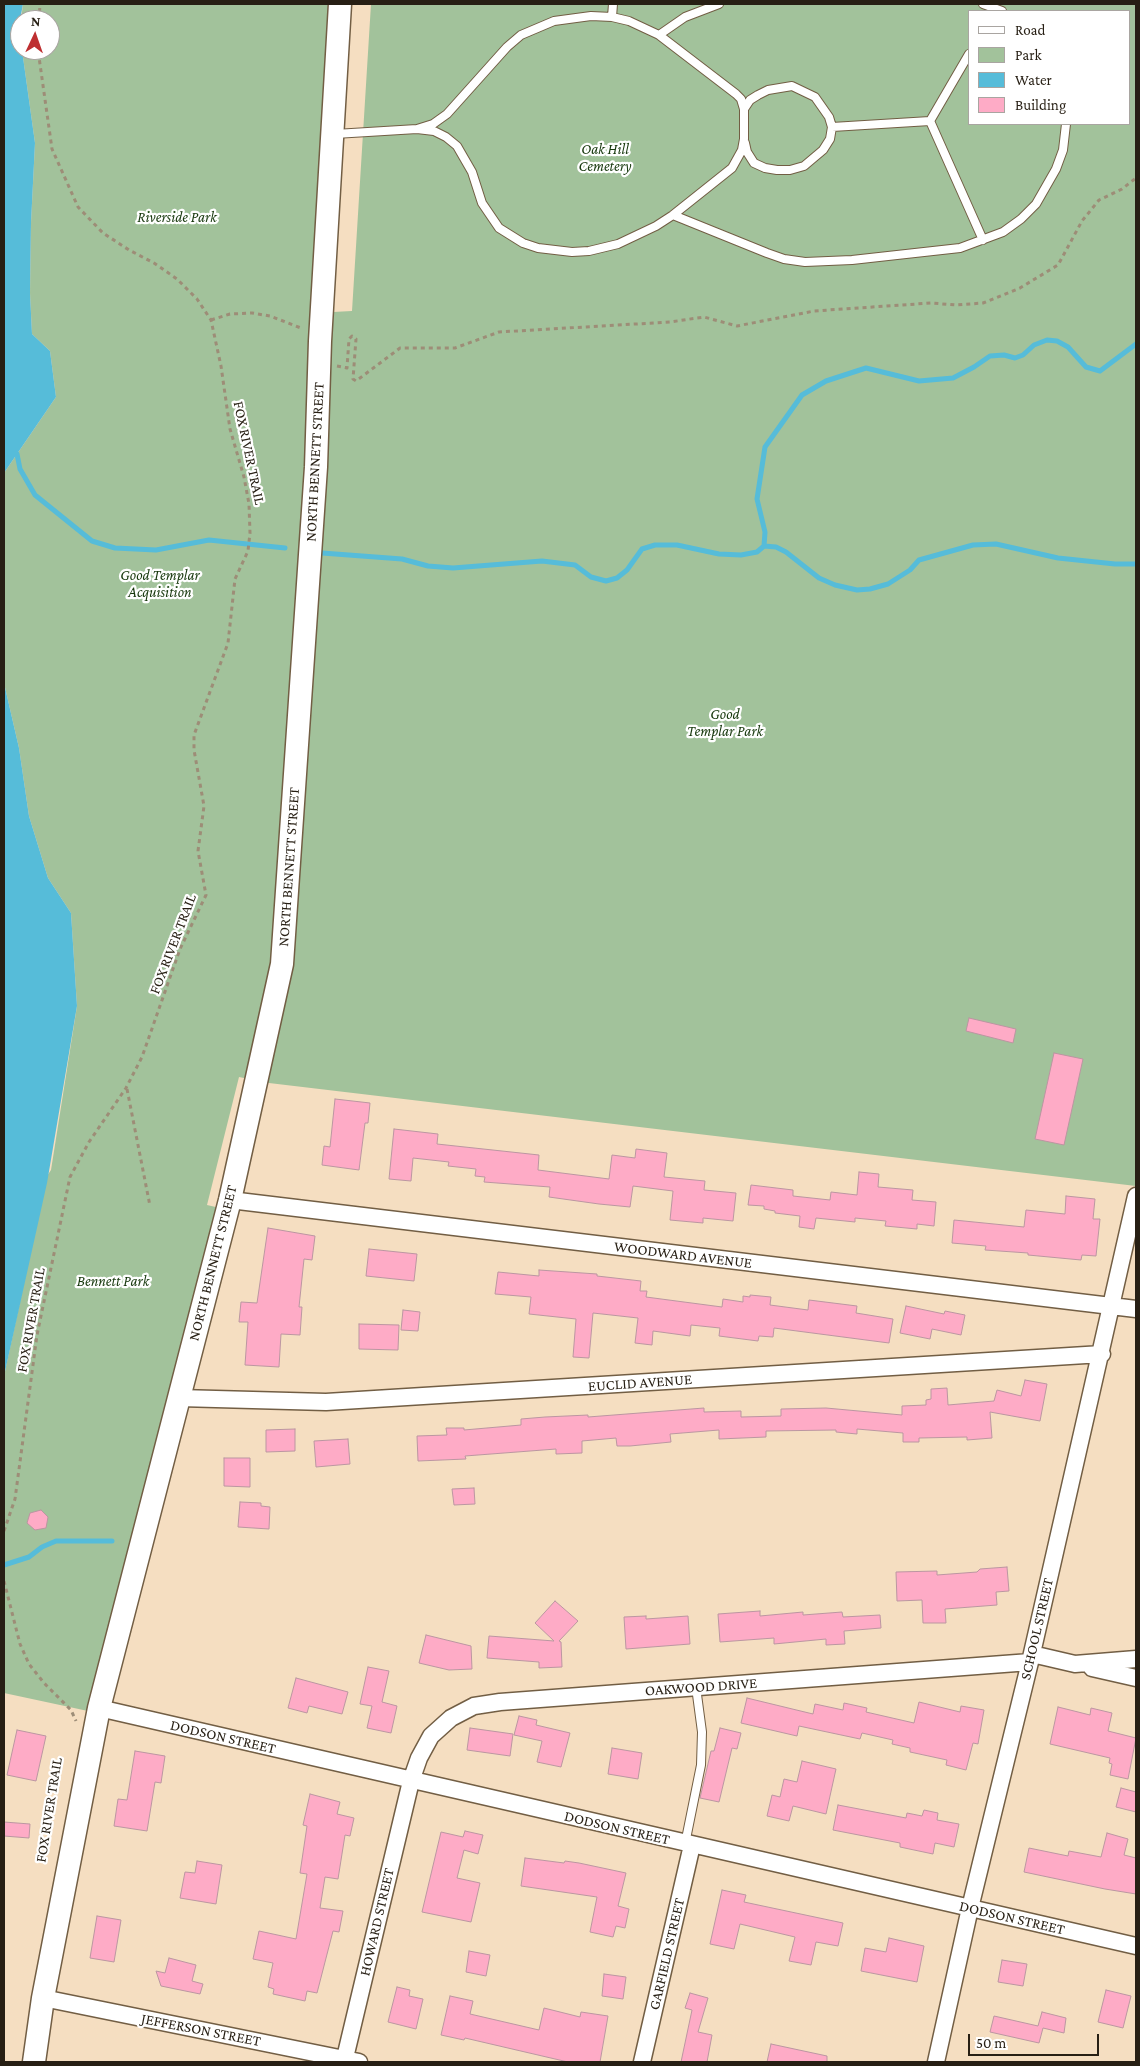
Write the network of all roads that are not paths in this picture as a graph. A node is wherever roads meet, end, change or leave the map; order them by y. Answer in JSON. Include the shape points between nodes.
{"nodes":[{"id":1,"x":340,"y":4,"type":"edge"},
{"id":2,"x":613,"y":4,"type":"edge"},
{"id":3,"x":719,"y":4,"type":"edge"},
{"id":4,"x":987,"y":6,"type":"edge"},
{"id":5,"x":999,"y":10,"type":"edge"},
{"id":6,"x":612,"y":17,"type":"junction"},
{"id":7,"x":659,"y":36,"type":"junction"},
{"id":8,"x":968,"y":56,"type":"edge"},
{"id":9,"x":744,"y":109,"type":"junction"},
{"id":10,"x":930,"y":121,"type":"junction"},
{"id":11,"x":1066,"y":125,"type":"edge"},
{"id":12,"x":832,"y":127,"type":"junction"},
{"id":13,"x":417,"y":129,"type":"junction"},
{"id":14,"x":333,"y":134,"type":"junction"},
{"id":15,"x":744,"y":139,"type":"junction"},
{"id":16,"x":673,"y":215,"type":"junction"},
{"id":17,"x":983,"y":240,"type":"junction"},
{"id":18,"x":1136,"y":1196,"type":"edge"},
{"id":19,"x":230,"y":1200,"type":"junction"},
{"id":20,"x":1111,"y":1306,"type":"junction"},
{"id":21,"x":1136,"y":1309,"type":"edge"},
{"id":22,"x":1102,"y":1354,"type":"junction"},
{"id":23,"x":179,"y":1398,"type":"junction"},
{"id":24,"x":1031,"y":1658,"type":"junction"},
{"id":25,"x":1136,"y":1659,"type":"edge"},
{"id":26,"x":1075,"y":1664,"type":"junction"},
{"id":27,"x":1136,"y":1678,"type":"edge"},
{"id":28,"x":696,"y":1687,"type":"junction"},
{"id":29,"x":99,"y":1708,"type":"junction"},
{"id":30,"x":411,"y":1781,"type":"junction"},
{"id":31,"x":689,"y":1845,"type":"junction"},
{"id":32,"x":970,"y":1908,"type":"junction"},
{"id":33,"x":1136,"y":1946,"type":"edge"},
{"id":34,"x":43,"y":1998,"type":"junction"},
{"id":35,"x":349,"y":2061,"type":"edge"},
{"id":36,"x":34,"y":2062,"type":"edge"},
{"id":37,"x":642,"y":2062,"type":"edge"},
{"id":38,"x":936,"y":2062,"type":"edge"}],
"edges":[{"from":1,"to":14,"type":"main road","name":"NORTH BENNETT STREET"},
{"from":2,"to":6,"type":"lane"},
{"from":3,"to":7,"type":"lane","via":[[685,17]]},
{"from":4,"to":5,"type":"lane"},
{"from":6,"to":7,"type":"lane","via":[[629,21]]},
{"from":6,"to":13,"type":"lane","via":[[554,21],[522,35],[446,114],[433,124]]},
{"from":7,"to":9,"type":"lane","via":[[736,94]]},
{"from":8,"to":10,"type":"lane"},
{"from":9,"to":12,"type":"lane","via":[[750,100],[768,90],[792,86],[815,97]]},
{"from":9,"to":15,"type":"lane"},
{"from":10,"to":12,"type":"lane"},
{"from":10,"to":17,"type":"lane"},
{"from":11,"to":17,"type":"lane","via":[[1063,150],[1056,169],[1036,204],[1003,232]]},
{"from":12,"to":15,"type":"lane","via":[[824,150],[804,166],[790,170],[765,168],[754,163]]},
{"from":13,"to":14,"type":"lane"},
{"from":13,"to":16,"type":"lane","via":[[434,131],[457,146],[472,172],[482,203],[499,228],[538,248],[572,252],[606,248],[637,236]]},
{"from":14,"to":19,"type":"main road","name":"NORTH BENNETT STREET","via":[[316,467],[282,964]]},
{"from":15,"to":16,"type":"lane","via":[[739,158],[732,168]]},
{"from":16,"to":17,"type":"lane","via":[[767,253],[805,262],[936,252]]},
{"from":18,"to":20,"type":"street","name":"SCHOOL STREET"},
{"from":19,"to":20,"type":"street","name":"WOODWARD AVENUE"},
{"from":19,"to":23,"type":"main road","name":"NORTH BENNETT STREET"},
{"from":20,"to":21,"type":"street","name":"WOODWARD AVENUE"},
{"from":20,"to":22,"type":"street","name":"SCHOOL STREET"},
{"from":22,"to":23,"type":"street","name":"EUCLID AVENUE","via":[[326,1402]]},
{"from":22,"to":24,"type":"street","name":"SCHOOL STREET"},
{"from":23,"to":29,"type":"main road","name":"NORTH BENNETT STREET"},
{"from":24,"to":26,"type":"street","name":"OAKWOOD DRIVE"},
{"from":24,"to":28,"type":"street","name":"OAKWOOD DRIVE"},
{"from":24,"to":32,"type":"street","name":"SCHOOL STREET"},
{"from":25,"to":26,"type":"street","name":"OAKWOOD DRIVE"},
{"from":26,"to":27,"type":"street"},
{"from":28,"to":30,"type":"street","name":"OAKWOOD DRIVE","via":[[474,1706],[451,1718],[431,1736],[418,1758]]},
{"from":28,"to":31,"type":"lane","via":[[702,1732],[701,1764]]},
{"from":29,"to":30,"type":"street","name":"DODSON STREET"},
{"from":29,"to":34,"type":"main road","name":"NORTH BENNETT STREET"},
{"from":30,"to":31,"type":"street","name":"DODSON STREET"},
{"from":30,"to":35,"type":"street","name":"HOWARD STREET"},
{"from":31,"to":32,"type":"street","name":"DODSON STREET"},
{"from":31,"to":37,"type":"street","name":"GARFIELD STREET"},
{"from":32,"to":33,"type":"street","name":"DODSON STREET"},
{"from":32,"to":38,"type":"street","name":"SCHOOL STREET"},
{"from":34,"to":35,"type":"street","name":"JEFFERSON STREET"},
{"from":34,"to":36,"type":"main road","name":"NORTH BENNETT STREET"}]}
